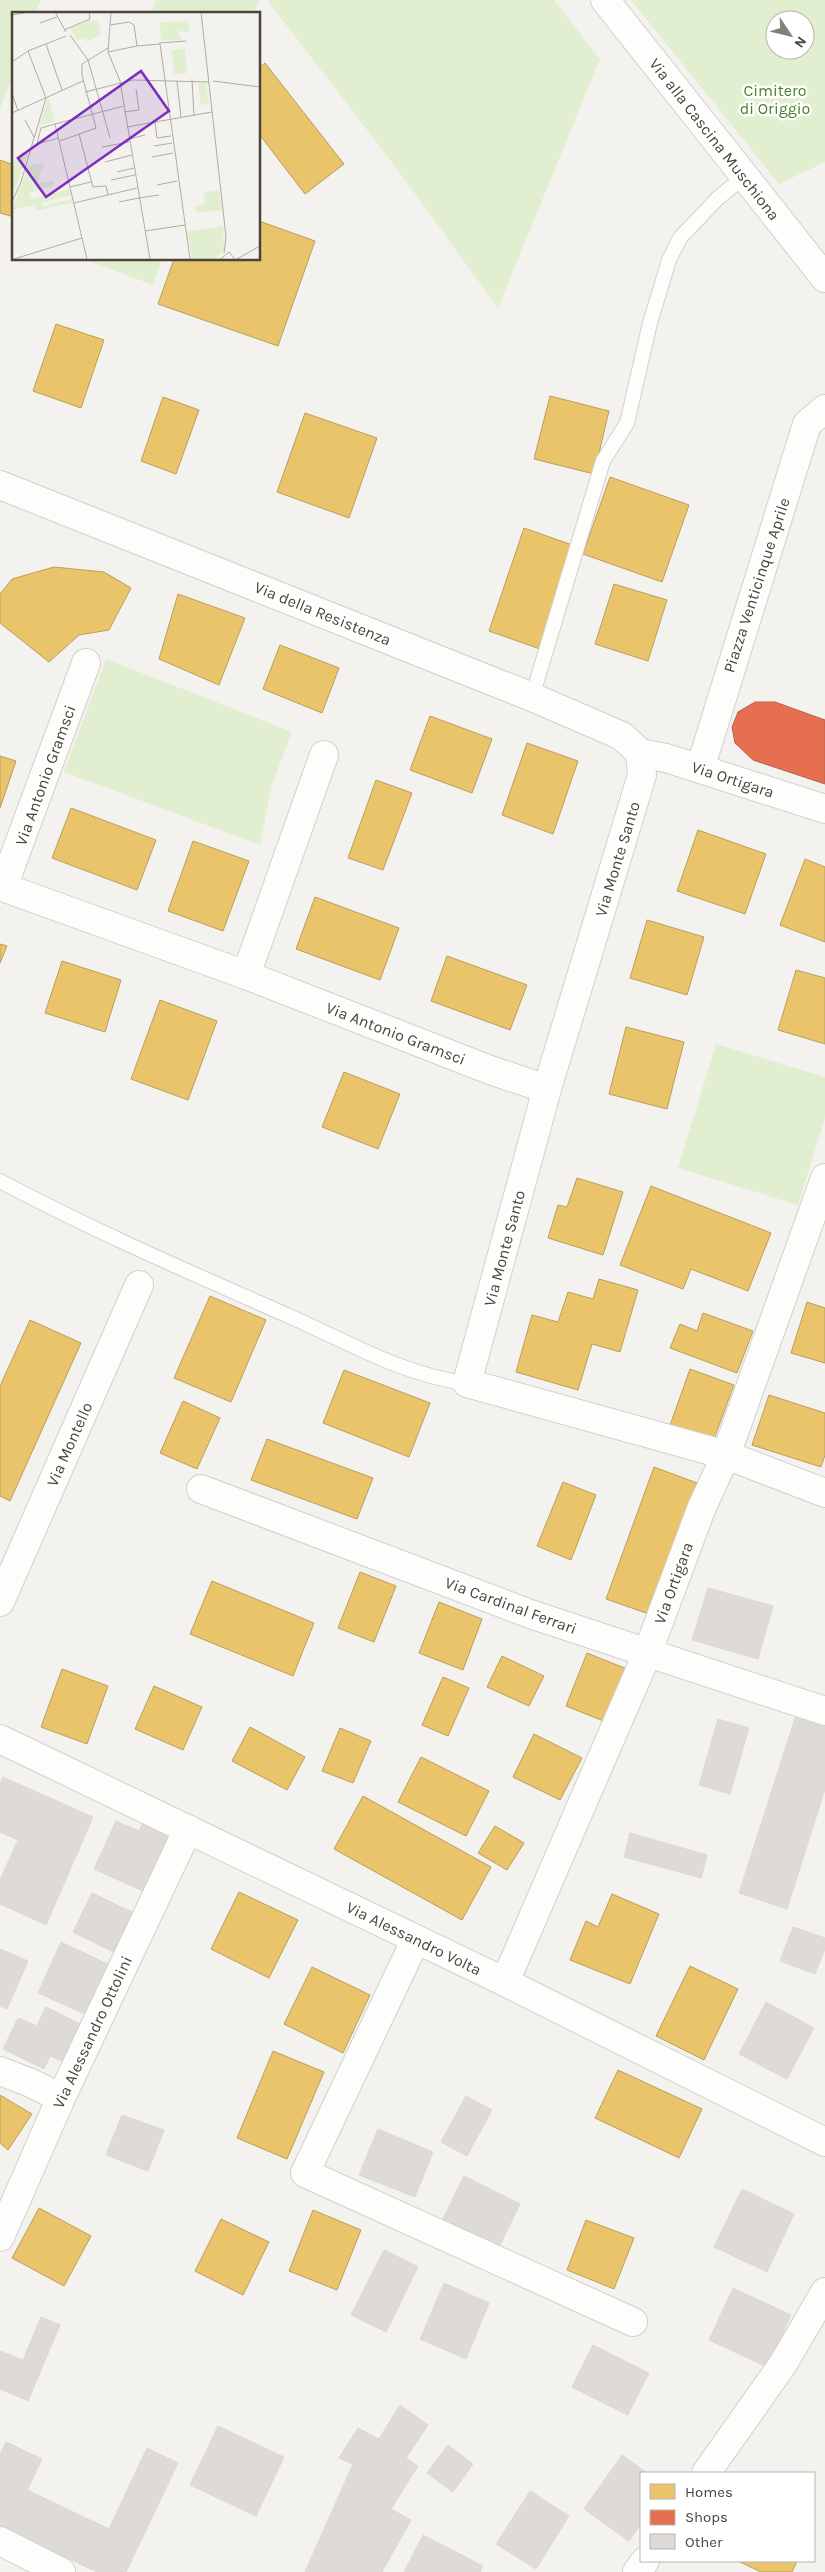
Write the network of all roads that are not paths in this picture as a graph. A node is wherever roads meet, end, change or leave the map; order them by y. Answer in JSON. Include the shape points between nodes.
{"nodes":[{"id":1,"x":605,"y":0,"type":"edge"},
{"id":2,"x":745,"y":176,"type":"junction"},
{"id":3,"x":825,"y":278,"type":"edge"},
{"id":4,"x":825,"y":408,"type":"edge"},
{"id":5,"x":0,"y":484,"type":"edge"},
{"id":6,"x":86,"y":663,"type":"dead end"},
{"id":7,"x":532,"y":697,"type":"junction"},
{"id":8,"x":640,"y":753,"type":"junction"},
{"id":9,"x":324,"y":755,"type":"dead end"},
{"id":10,"x":700,"y":769,"type":"junction"},
{"id":11,"x":825,"y":809,"type":"edge"},
{"id":12,"x":1,"y":887,"type":"edge"},
{"id":13,"x":246,"y":974,"type":"junction"},
{"id":14,"x":546,"y":1089,"type":"junction"},
{"id":15,"x":825,"y":1178,"type":"edge"},
{"id":16,"x":0,"y":1182,"type":"edge"},
{"id":17,"x":139,"y":1285,"type":"dead end"},
{"id":18,"x":467,"y":1383,"type":"junction"},
{"id":19,"x":726,"y":1455,"type":"junction"},
{"id":20,"x":201,"y":1489,"type":"dead end"},
{"id":21,"x":825,"y":1493,"type":"edge"},
{"id":22,"x":0,"y":1602,"type":"edge"},
{"id":23,"x":647,"y":1654,"type":"junction"},
{"id":24,"x":825,"y":1711,"type":"edge"},
{"id":25,"x":0,"y":1739,"type":"edge"},
{"id":26,"x":188,"y":1829,"type":"junction"},
{"id":27,"x":416,"y":1939,"type":"junction"},
{"id":28,"x":505,"y":1982,"type":"junction"},
{"id":29,"x":0,"y":2071,"type":"edge"},
{"id":30,"x":61,"y":2098,"type":"junction"},
{"id":31,"x":825,"y":2142,"type":"edge"},
{"id":32,"x":0,"y":2237,"type":"edge"},
{"id":33,"x":825,"y":2292,"type":"edge"},
{"id":34,"x":633,"y":2322,"type":"dead end"},
{"id":35,"x":707,"y":2472,"type":"edge"},
{"id":36,"x":0,"y":2541,"type":"edge"},
{"id":37,"x":62,"y":2572,"type":"edge"}],
"edges":[{"from":1,"to":2,"type":"street","name":"Via alla Cascina Muschiona"},
{"from":2,"to":3,"type":"street","name":"Via alla Cascina Muschiona"},
{"from":2,"to":7,"type":"lane","via":[[718,198],[680,238],[669,260],[650,323],[627,422],[603,461]]},
{"from":4,"to":10,"type":"street","name":"Piazza Venticinque Aprile","via":[[807,424]]},
{"from":5,"to":7,"type":"street","name":"Via della Resistenza"},
{"from":6,"to":12,"type":"street","name":"Via Antonio Gramsci"},
{"from":7,"to":8,"type":"street","name":"Via della Resistenza","via":[[622,736]]},
{"from":8,"to":10,"type":"street","name":"Via Ortigara"},
{"from":8,"to":14,"type":"street","name":"Via Monte Santo","via":[[642,775]]},
{"from":9,"to":13,"type":"street"},
{"from":10,"to":11,"type":"street","name":"Via Ortigara"},
{"from":12,"to":13,"type":"street","name":"Via Antonio Gramsci"},
{"from":13,"to":14,"type":"street","name":"Via Antonio Gramsci"},
{"from":14,"to":18,"type":"street","name":"Via Monte Santo"},
{"from":15,"to":19,"type":"street","name":"Via Ortigara"},
{"from":16,"to":18,"type":"lane","via":[[234,1292],[409,1369],[440,1380]]},
{"from":17,"to":22,"type":"street","name":"Via Montello"},
{"from":18,"to":19,"type":"street"},
{"from":19,"to":21,"type":"street"},
{"from":19,"to":23,"type":"street","name":"Via Ortigara","via":[[702,1507]]},
{"from":20,"to":23,"type":"street","name":"Via Cardinal Ferrari"},
{"from":23,"to":24,"type":"street","name":"Via Cardinal Ferrari"},
{"from":23,"to":28,"type":"street","name":"Via Ortigara"},
{"from":25,"to":26,"type":"street","name":"Via Alessandro Volta"},
{"from":26,"to":27,"type":"street","name":"Via Alessandro Volta"},
{"from":26,"to":30,"type":"street","name":"Via Alessandro Ottolini"},
{"from":27,"to":28,"type":"street","name":"Via Alessandro Volta"},
{"from":27,"to":34,"type":"street","via":[[305,2173]]},
{"from":28,"to":31,"type":"street","name":"Via Alessandro Volta"},
{"from":29,"to":30,"type":"street"},
{"from":30,"to":32,"type":"street","name":"Via Alessandro Ottolini"},
{"from":33,"to":35,"type":"street","via":[[783,2364]]},
{"from":36,"to":37,"type":"street"}]}
